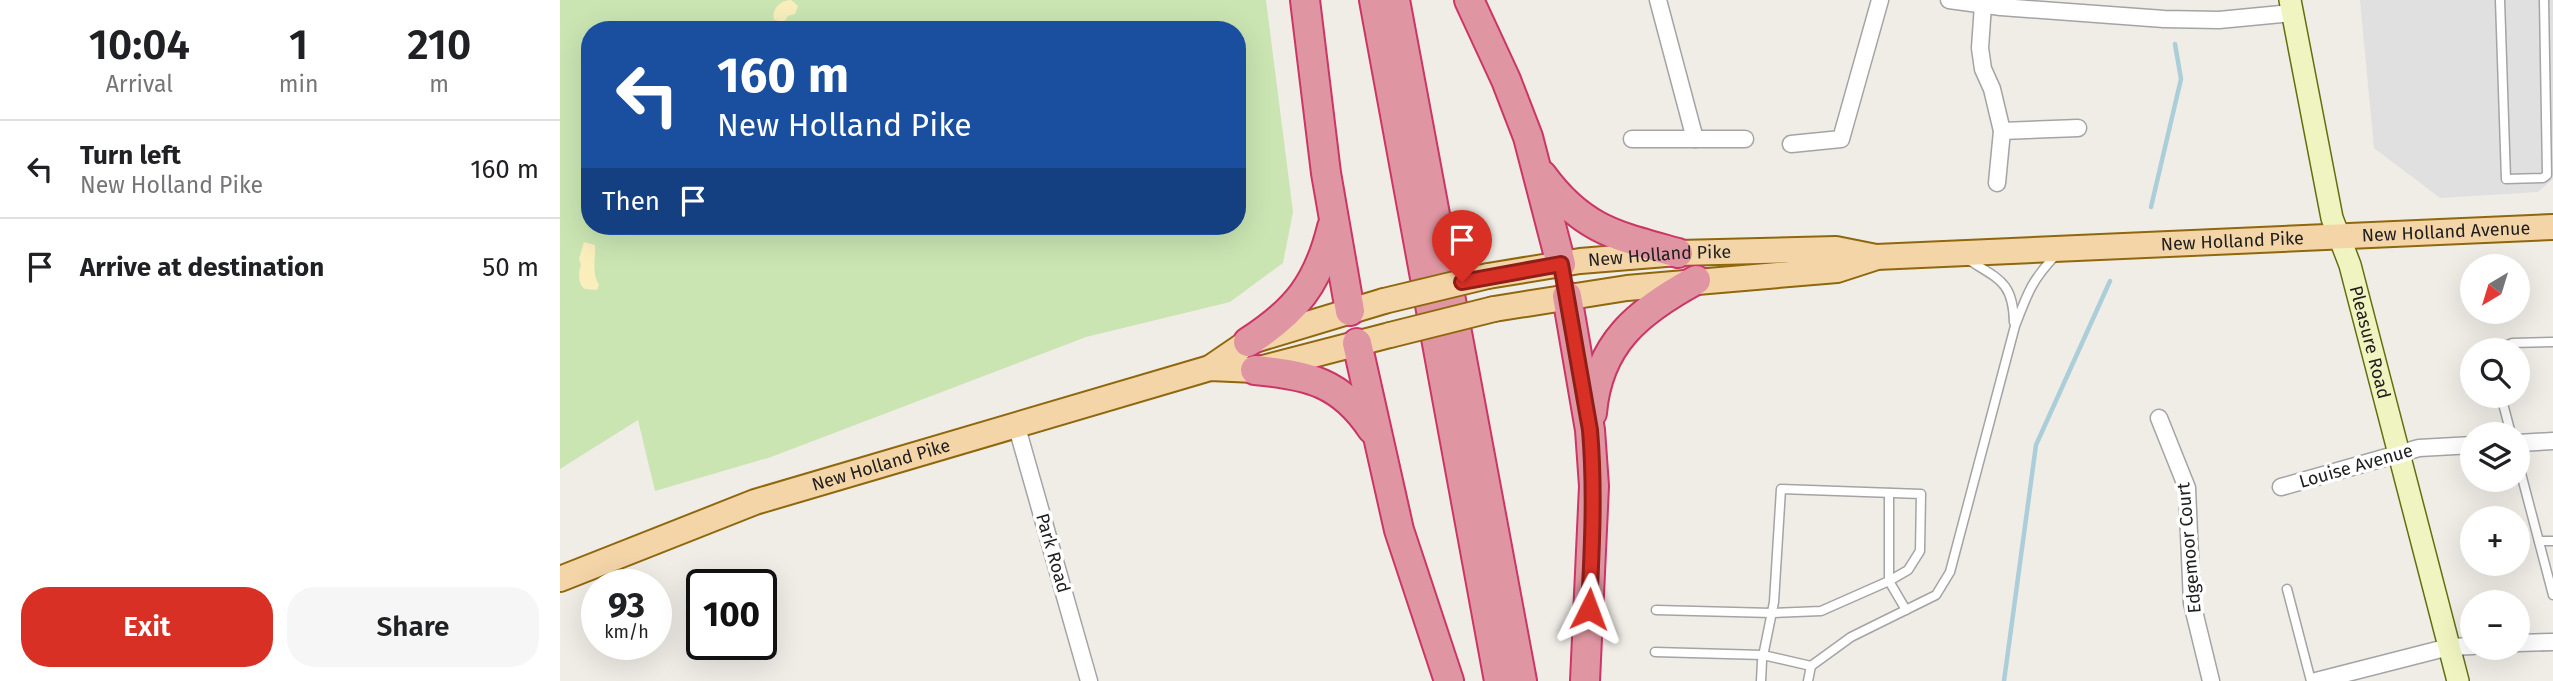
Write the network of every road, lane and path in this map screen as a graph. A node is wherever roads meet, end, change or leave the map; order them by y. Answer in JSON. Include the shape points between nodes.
{"nodes":[{"id":1,"x":1305,"y":0,"type":"edge"},
{"id":2,"x":1374,"y":0,"type":"edge"},
{"id":3,"x":1395,"y":0,"type":"edge"},
{"id":4,"x":1469,"y":0,"type":"edge"},
{"id":5,"x":1658,"y":0,"type":"edge"},
{"id":6,"x":1880,"y":0,"type":"edge"},
{"id":7,"x":1949,"y":0,"type":"edge"},
{"id":8,"x":2500,"y":0,"type":"edge"},
{"id":9,"x":2544,"y":0,"type":"edge"},
{"id":10,"x":1983,"y":5,"type":"junction"},
{"id":11,"x":2291,"y":7,"type":"edge"},
{"id":12,"x":2078,"y":128,"type":"dead end"},
{"id":13,"x":2002,"y":131,"type":"junction"},
{"id":14,"x":1632,"y":139,"type":"dead end"},
{"id":15,"x":1695,"y":139,"type":"junction"},
{"id":16,"x":1745,"y":139,"type":"dead end"},
{"id":17,"x":1791,"y":144,"type":"dead end"},
{"id":18,"x":1536,"y":167,"type":"junction"},
{"id":19,"x":1997,"y":183,"type":"dead end"},
{"id":20,"x":1334,"y":218,"type":"junction"},
{"id":21,"x":2553,"y":227,"type":"edge"},
{"id":22,"x":2339,"y":237,"type":"junction"},
{"id":23,"x":2062,"y":249,"type":"junction"},
{"id":24,"x":1678,"y":253,"type":"junction"},
{"id":25,"x":1958,"y":254,"type":"junction"},
{"id":26,"x":1876,"y":257,"type":"junction"},
{"id":27,"x":1561,"y":264,"type":"junction"},
{"id":28,"x":1696,"y":280,"type":"junction"},
{"id":29,"x":1567,"y":296,"type":"junction"},
{"id":30,"x":1350,"y":311,"type":"junction"},
{"id":31,"x":2015,"y":326,"type":"junction"},
{"id":32,"x":1248,"y":342,"type":"junction"},
{"id":33,"x":2553,"y":342,"type":"edge"},
{"id":34,"x":1357,"y":343,"type":"junction"},
{"id":35,"x":2530,"y":343,"type":"edge"},
{"id":36,"x":1210,"y":368,"type":"junction"},
{"id":37,"x":1255,"y":370,"type":"junction"},
{"id":38,"x":2160,"y":418,"type":"dead end"},
{"id":39,"x":1016,"y":424,"type":"junction"},
{"id":40,"x":1590,"y":430,"type":"junction"},
{"id":41,"x":1378,"y":438,"type":"junction"},
{"id":42,"x":2553,"y":441,"type":"edge"},
{"id":43,"x":2530,"y":442,"type":"edge"},
{"id":44,"x":2460,"y":446,"type":"edge"},
{"id":45,"x":2399,"y":453,"type":"junction"},
{"id":46,"x":2281,"y":487,"type":"dead end"},
{"id":47,"x":2526,"y":492,"type":"edge"},
{"id":48,"x":1889,"y":493,"type":"junction"},
{"id":49,"x":2539,"y":541,"type":"junction"},
{"id":50,"x":2553,"y":541,"type":"edge"},
{"id":51,"x":560,"y":579,"type":"edge"},
{"id":52,"x":1889,"y":581,"type":"junction"},
{"id":53,"x":2287,"y":589,"type":"dead end"},
{"id":54,"x":2553,"y":595,"type":"edge"},
{"id":55,"x":1656,"y":610,"type":"dead end"},
{"id":56,"x":1906,"y":610,"type":"junction"},
{"id":57,"x":1772,"y":613,"type":"junction"},
{"id":58,"x":2553,"y":642,"type":"edge"},
{"id":59,"x":2530,"y":643,"type":"edge"},
{"id":60,"x":2449,"y":647,"type":"junction"},
{"id":61,"x":2460,"y":647,"type":"edge"},
{"id":62,"x":1655,"y":652,"type":"dead end"},
{"id":63,"x":1763,"y":654,"type":"junction"},
{"id":64,"x":1811,"y":666,"type":"junction"},
{"id":65,"x":1089,"y":681,"type":"edge"},
{"id":66,"x":1449,"y":681,"type":"edge"},
{"id":67,"x":1499,"y":681,"type":"edge"},
{"id":68,"x":1522,"y":681,"type":"edge"},
{"id":69,"x":1585,"y":681,"type":"edge"},
{"id":70,"x":1761,"y":681,"type":"edge"},
{"id":71,"x":1808,"y":681,"type":"edge"},
{"id":72,"x":2211,"y":681,"type":"edge"},
{"id":73,"x":2314,"y":681,"type":"edge"},
{"id":74,"x":2458,"y":681,"type":"edge"}],
"edges":[{"from":1,"to":20,"type":"highway"},
{"from":2,"to":67,"type":"highway"},
{"from":3,"to":68,"type":"highway"},
{"from":4,"to":18,"type":"highway","via":[[1506,80]]},
{"from":5,"to":15,"type":"street"},
{"from":6,"to":17,"type":"street","via":[[1841,139]]},
{"from":7,"to":10,"type":"street"},
{"from":8,"to":9,"type":"lane","via":[[2506,179],[2547,175]]},
{"from":10,"to":11,"type":"street","via":[[2219,20]]},
{"from":10,"to":13,"type":"street","via":[[1981,59]]},
{"from":11,"to":22,"type":"street","name":"Pleasure Road"},
{"from":12,"to":13,"type":"street"},
{"from":13,"to":19,"type":"street"},
{"from":14,"to":15,"type":"street"},
{"from":15,"to":16,"type":"street"},
{"from":18,"to":24,"type":"highway","via":[[1562,200],[1594,225]]},
{"from":18,"to":27,"type":"highway"},
{"from":20,"to":30,"type":"highway"},
{"from":20,"to":32,"type":"highway","via":[[1324,258],[1307,289],[1280,320]]},
{"from":21,"to":22,"type":"main road","name":"New Holland Avenue"},
{"from":22,"to":23,"type":"main road","name":"New Holland Pike"},
{"from":22,"to":45,"type":"street","name":"Pleasure Road"},
{"from":23,"to":25,"type":"main road","name":"New Holland Pike"},
{"from":23,"to":31,"type":"lane","via":[[2039,272]]},
{"from":24,"to":26,"type":"main road","name":"New Holland Pike","via":[[1836,249]]},
{"from":24,"to":27,"type":"main road","name":"New Holland Pike"},
{"from":25,"to":26,"type":"main road","name":"New Holland Pike"},
{"from":25,"to":31,"type":"lane","via":[[2008,288],[2014,301]]},
{"from":26,"to":28,"type":"main road","name":"New Holland Pike","via":[[1837,270]]},
{"from":27,"to":29,"type":"main road"},
{"from":27,"to":30,"type":"main road","name":"New Holland Pike","bridge":true,"via":[[1488,276]]},
{"from":28,"to":29,"type":"main road","name":"New Holland Pike"},
{"from":28,"to":40,"type":"highway","via":[[1653,305],[1618,340],[1600,374]]},
{"from":29,"to":34,"type":"main road","name":"New Holland Pike","bridge":true},
{"from":29,"to":40,"type":"highway"},
{"from":30,"to":32,"type":"main road","name":"New Holland Pike"},
{"from":30,"to":34,"type":"main road"},
{"from":31,"to":56,"type":"lane","via":[[1951,572],[1936,595]]},
{"from":32,"to":36,"type":"main road","name":"New Holland Pike"},
{"from":33,"to":35,"type":"lane"},
{"from":34,"to":37,"type":"main road","name":"New Holland Pike"},
{"from":34,"to":41,"type":"highway"},
{"from":36,"to":37,"type":"main road","name":"New Holland Pike"},
{"from":36,"to":39,"type":"main road","name":"New Holland Pike"},
{"from":37,"to":41,"type":"highway","via":[[1322,382],[1350,402]]},
{"from":38,"to":72,"type":"street","name":"Edgemoor Court","via":[[2187,488],[2192,603]]},
{"from":39,"to":51,"type":"main road","name":"New Holland Pike","via":[[755,502]]},
{"from":39,"to":65,"type":"street","name":"Park Road"},
{"from":40,"to":69,"type":"highway","via":[[1594,511]]},
{"from":41,"to":66,"type":"highway","via":[[1399,530]]},
{"from":42,"to":43,"type":"street"},
{"from":44,"to":45,"type":"street","name":"Louise Avenue"},
{"from":45,"to":46,"type":"street","name":"Louise Avenue"},
{"from":45,"to":60,"type":"street","name":"Pleasure Road"},
{"from":47,"to":49,"type":"lane"},
{"from":48,"to":52,"type":"lane"},
{"from":48,"to":52,"type":"lane","via":[[1921,494],[1920,551],[1908,570]]},
{"from":48,"to":57,"type":"lane","via":[[1781,489]]},
{"from":49,"to":50,"type":"lane"},
{"from":49,"to":54,"type":"lane"},
{"from":52,"to":56,"type":"lane"},
{"from":52,"to":57,"type":"lane","via":[[1821,611]]},
{"from":53,"to":73,"type":"lane"},
{"from":55,"to":57,"type":"lane"},
{"from":56,"to":64,"type":"lane","via":[[1851,637]]},
{"from":57,"to":63,"type":"lane"},
{"from":58,"to":59,"type":"street"},
{"from":60,"to":61,"type":"street"},
{"from":60,"to":73,"type":"street"},
{"from":60,"to":74,"type":"street","name":"Pleasure Road"},
{"from":62,"to":63,"type":"lane"},
{"from":63,"to":64,"type":"lane"},
{"from":63,"to":70,"type":"lane"},
{"from":64,"to":71,"type":"lane"}]}
